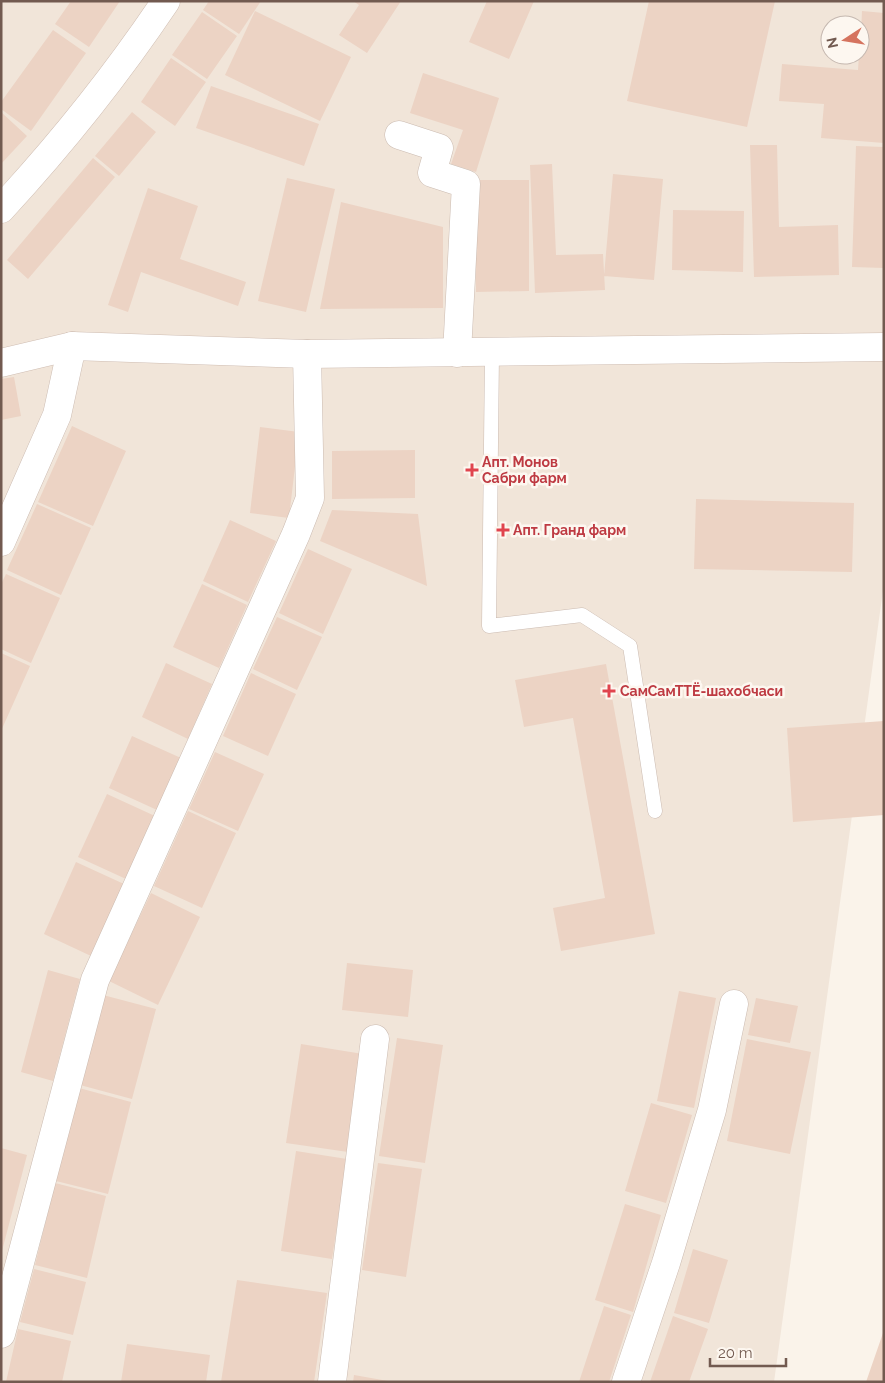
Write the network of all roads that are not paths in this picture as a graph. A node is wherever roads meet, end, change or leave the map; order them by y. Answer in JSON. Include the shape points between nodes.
{"nodes":[{"id":1,"x":166,"y":1,"type":"edge"},
{"id":2,"x":399,"y":135,"type":"dead end"},
{"id":3,"x":1,"y":209,"type":"edge"},
{"id":4,"x":72,"y":346,"type":"junction"},
{"id":5,"x":884,"y":348,"type":"edge"},
{"id":6,"x":492,"y":353,"type":"junction"},
{"id":7,"x":307,"y":354,"type":"junction"},
{"id":8,"x":457,"y":354,"type":"junction"},
{"id":9,"x":1,"y":363,"type":"edge"},
{"id":10,"x":1,"y":542,"type":"edge"},
{"id":11,"x":655,"y":811,"type":"dead end"},
{"id":12,"x":734,"y":1004,"type":"dead end"},
{"id":13,"x":375,"y":1038,"type":"dead end"},
{"id":14,"x":1,"y":1334,"type":"edge"},
{"id":15,"x":332,"y":1382,"type":"edge"},
{"id":16,"x":626,"y":1382,"type":"edge"}],
"edges":[{"from":1,"to":3,"type":"street","via":[[43,163]]},
{"from":2,"to":8,"type":"street","via":[[439,148],[432,173],[466,184]]},
{"from":4,"to":7,"type":"street"},
{"from":4,"to":9,"type":"street"},
{"from":4,"to":10,"type":"street","via":[[57,415]]},
{"from":5,"to":6,"type":"street"},
{"from":6,"to":8,"type":"street"},
{"from":6,"to":11,"type":"lane","via":[[489,626],[582,615],[630,646]]},
{"from":7,"to":8,"type":"street"},
{"from":7,"to":14,"type":"street","via":[[310,498],[94,980]]},
{"from":12,"to":16,"type":"street","via":[[712,1110]]},
{"from":13,"to":15,"type":"street"}]}
